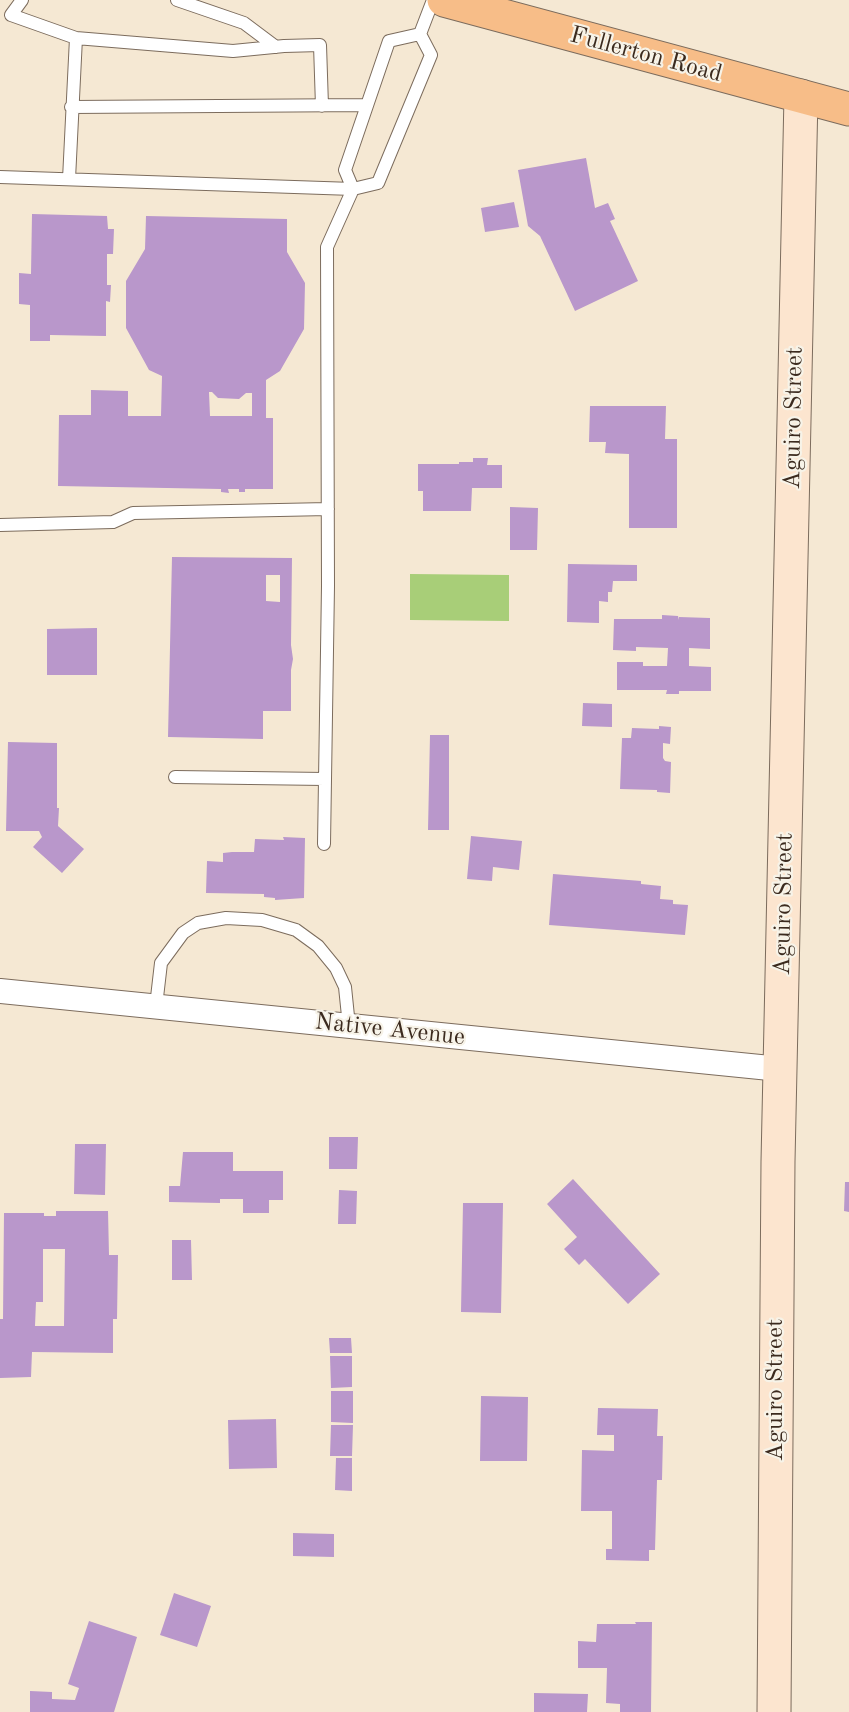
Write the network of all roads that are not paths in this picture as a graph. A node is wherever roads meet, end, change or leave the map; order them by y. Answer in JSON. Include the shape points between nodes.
{"nodes":[{"id":1,"x":22,"y":0,"type":"edge"},
{"id":2,"x":177,"y":0,"type":"edge"},
{"id":3,"x":433,"y":0,"type":"edge"},
{"id":4,"x":444,"y":0,"type":"edge"},
{"id":5,"x":420,"y":34,"type":"junction"},
{"id":6,"x":75,"y":38,"type":"junction"},
{"id":7,"x":276,"y":47,"type":"junction"},
{"id":8,"x":801,"y":96,"type":"junction"},
{"id":9,"x":367,"y":105,"type":"junction"},
{"id":10,"x":322,"y":106,"type":"junction"},
{"id":11,"x":71,"y":107,"type":"junction"},
{"id":12,"x":849,"y":109,"type":"edge"},
{"id":13,"x":0,"y":177,"type":"edge"},
{"id":14,"x":69,"y":179,"type":"junction"},
{"id":15,"x":353,"y":189,"type":"junction"},
{"id":16,"x":328,"y":509,"type":"junction"},
{"id":17,"x":0,"y":525,"type":"edge"},
{"id":18,"x":175,"y":777,"type":"dead end"},
{"id":19,"x":325,"y":779,"type":"junction"},
{"id":20,"x":324,"y":844,"type":"dead end"},
{"id":21,"x":0,"y":991,"type":"edge"},
{"id":22,"x":156,"y":1006,"type":"junction"},
{"id":23,"x":349,"y":1026,"type":"junction"},
{"id":24,"x":780,"y":1069,"type":"junction"},
{"id":25,"x":774,"y":1712,"type":"edge"}],
"edges":[{"from":1,"to":6,"type":"lane","via":[[11,15]]},
{"from":2,"to":7,"type":"lane","via":[[244,23]]},
{"from":3,"to":5,"type":"lane"},
{"from":4,"to":8,"type":"main road","name":"Fullerton Road"},
{"from":5,"to":9,"type":"lane","via":[[389,41]]},
{"from":5,"to":15,"type":"lane","via":[[431,55],[378,183]]},
{"from":6,"to":7,"type":"lane","via":[[233,51]]},
{"from":6,"to":11,"type":"lane"},
{"from":7,"to":10,"type":"lane","via":[[320,45]]},
{"from":8,"to":12,"type":"main road","name":"Fullerton Road"},
{"from":8,"to":24,"type":"street","name":"Aguiro Street"},
{"from":9,"to":10,"type":"lane"},
{"from":9,"to":15,"type":"lane","via":[[345,171]]},
{"from":10,"to":11,"type":"lane"},
{"from":11,"to":14,"type":"lane"},
{"from":13,"to":14,"type":"lane"},
{"from":14,"to":15,"type":"lane"},
{"from":15,"to":16,"type":"lane","via":[[327,247]]},
{"from":16,"to":17,"type":"lane","via":[[133,513],[113,522]]},
{"from":16,"to":19,"type":"lane"},
{"from":18,"to":19,"type":"lane"},
{"from":19,"to":20,"type":"lane"},
{"from":21,"to":22,"type":"street","name":"Native Avenue"},
{"from":22,"to":23,"type":"street","name":"Native Avenue"},
{"from":22,"to":23,"type":"lane","via":[[161,963],[183,933],[198,923],[226,918],[262,920],[296,930],[324,953],[345,987]]},
{"from":23,"to":24,"type":"street","name":"Native Avenue"},
{"from":24,"to":25,"type":"street","name":"Aguiro Street"}]}
